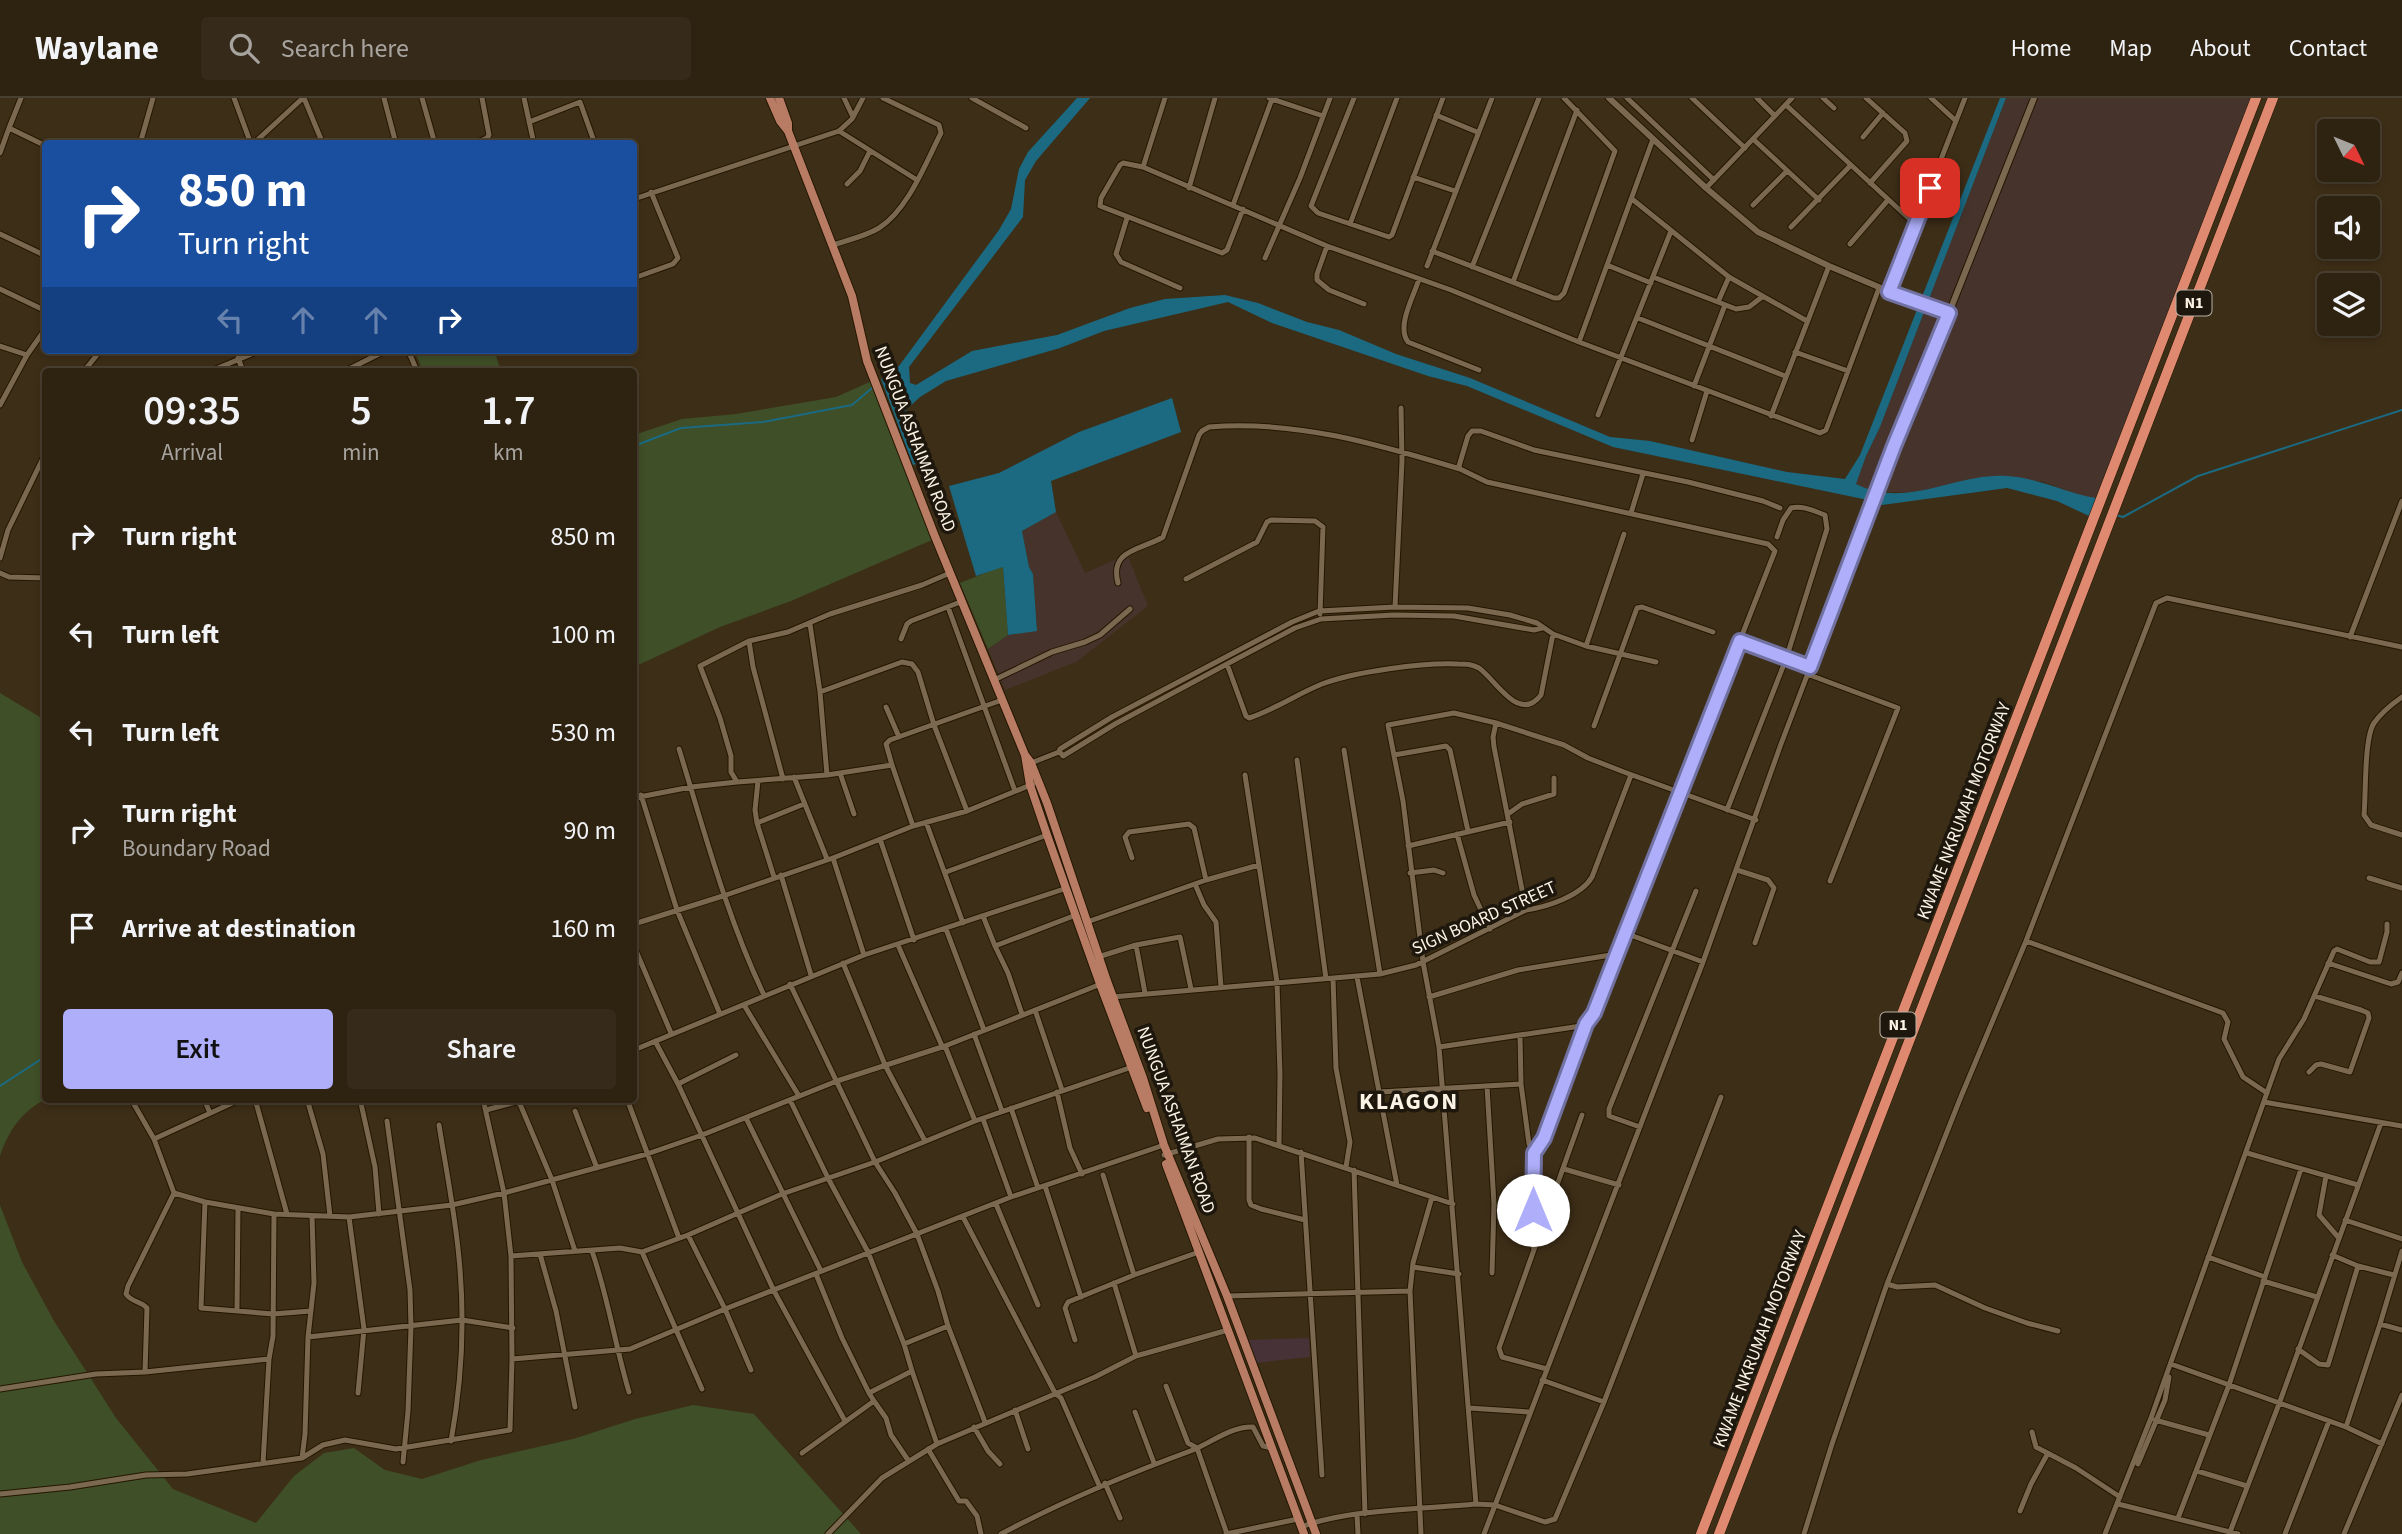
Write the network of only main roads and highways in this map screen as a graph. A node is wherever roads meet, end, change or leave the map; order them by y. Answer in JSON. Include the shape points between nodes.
{"nodes":[{"id":1,"x":770,"y":98,"type":"edge"},
{"id":2,"x":779,"y":98,"type":"edge"},
{"id":3,"x":2256,"y":98,"type":"edge"},
{"id":4,"x":2273,"y":98,"type":"edge"},
{"id":5,"x":783,"y":120,"type":"junction"},
{"id":6,"x":1024,"y":755,"type":"junction"},
{"id":7,"x":1035,"y":784,"type":"junction"},
{"id":8,"x":1103,"y":983,"type":"junction"},
{"id":9,"x":1109,"y":998,"type":"junction"},
{"id":10,"x":1164,"y":1151,"type":"junction"},
{"id":11,"x":1301,"y":1527,"type":"edge"},
{"id":12,"x":1316,"y":1534,"type":"edge"},
{"id":13,"x":1701,"y":1534,"type":"edge"},
{"id":14,"x":1719,"y":1534,"type":"edge"}],
"edges":[{"from":1,"to":5,"type":"main road","name":"NUNGUA ASHAIMAN ROAD"},
{"from":2,"to":5,"type":"main road","name":"NUNGUA ASHAIMAN ROAD"},
{"from":3,"to":13,"type":"highway","name":"KWAME NKRUMAH MOTORWAY","number":"N1"},
{"from":4,"to":14,"type":"highway","name":"KWAME NKRUMAH MOTORWAY","number":"N1"},
{"from":5,"to":6,"type":"main road","name":"NUNGUA ASHAIMAN ROAD","via":[[852,296],[867,361]]},
{"from":6,"to":7,"type":"main road","name":"NUNGUA ASHAIMAN ROAD"},
{"from":6,"to":7,"type":"main road","name":"NUNGUA ASHAIMAN ROAD","via":[[1031,763]]},
{"from":7,"to":8,"type":"main road","name":"NUNGUA ASHAIMAN ROAD","via":[[1087,922]]},
{"from":7,"to":8,"type":"main road","name":"NUNGUA ASHAIMAN ROAD","via":[[1047,835]]},
{"from":8,"to":9,"type":"main road","name":"NUNGUA ASHAIMAN ROAD"},
{"from":9,"to":10,"type":"main road","name":"NUNGUA ASHAIMAN ROAD"},
{"from":9,"to":10,"type":"main road","name":"NUNGUA ASHAIMAN ROAD","via":[[1143,1078]]},
{"from":10,"to":11,"type":"main road","name":"NUNGUA ASHAIMAN ROAD"},
{"from":10,"to":12,"type":"main road","name":"NUNGUA ASHAIMAN ROAD","via":[[1227,1296]]}]}
